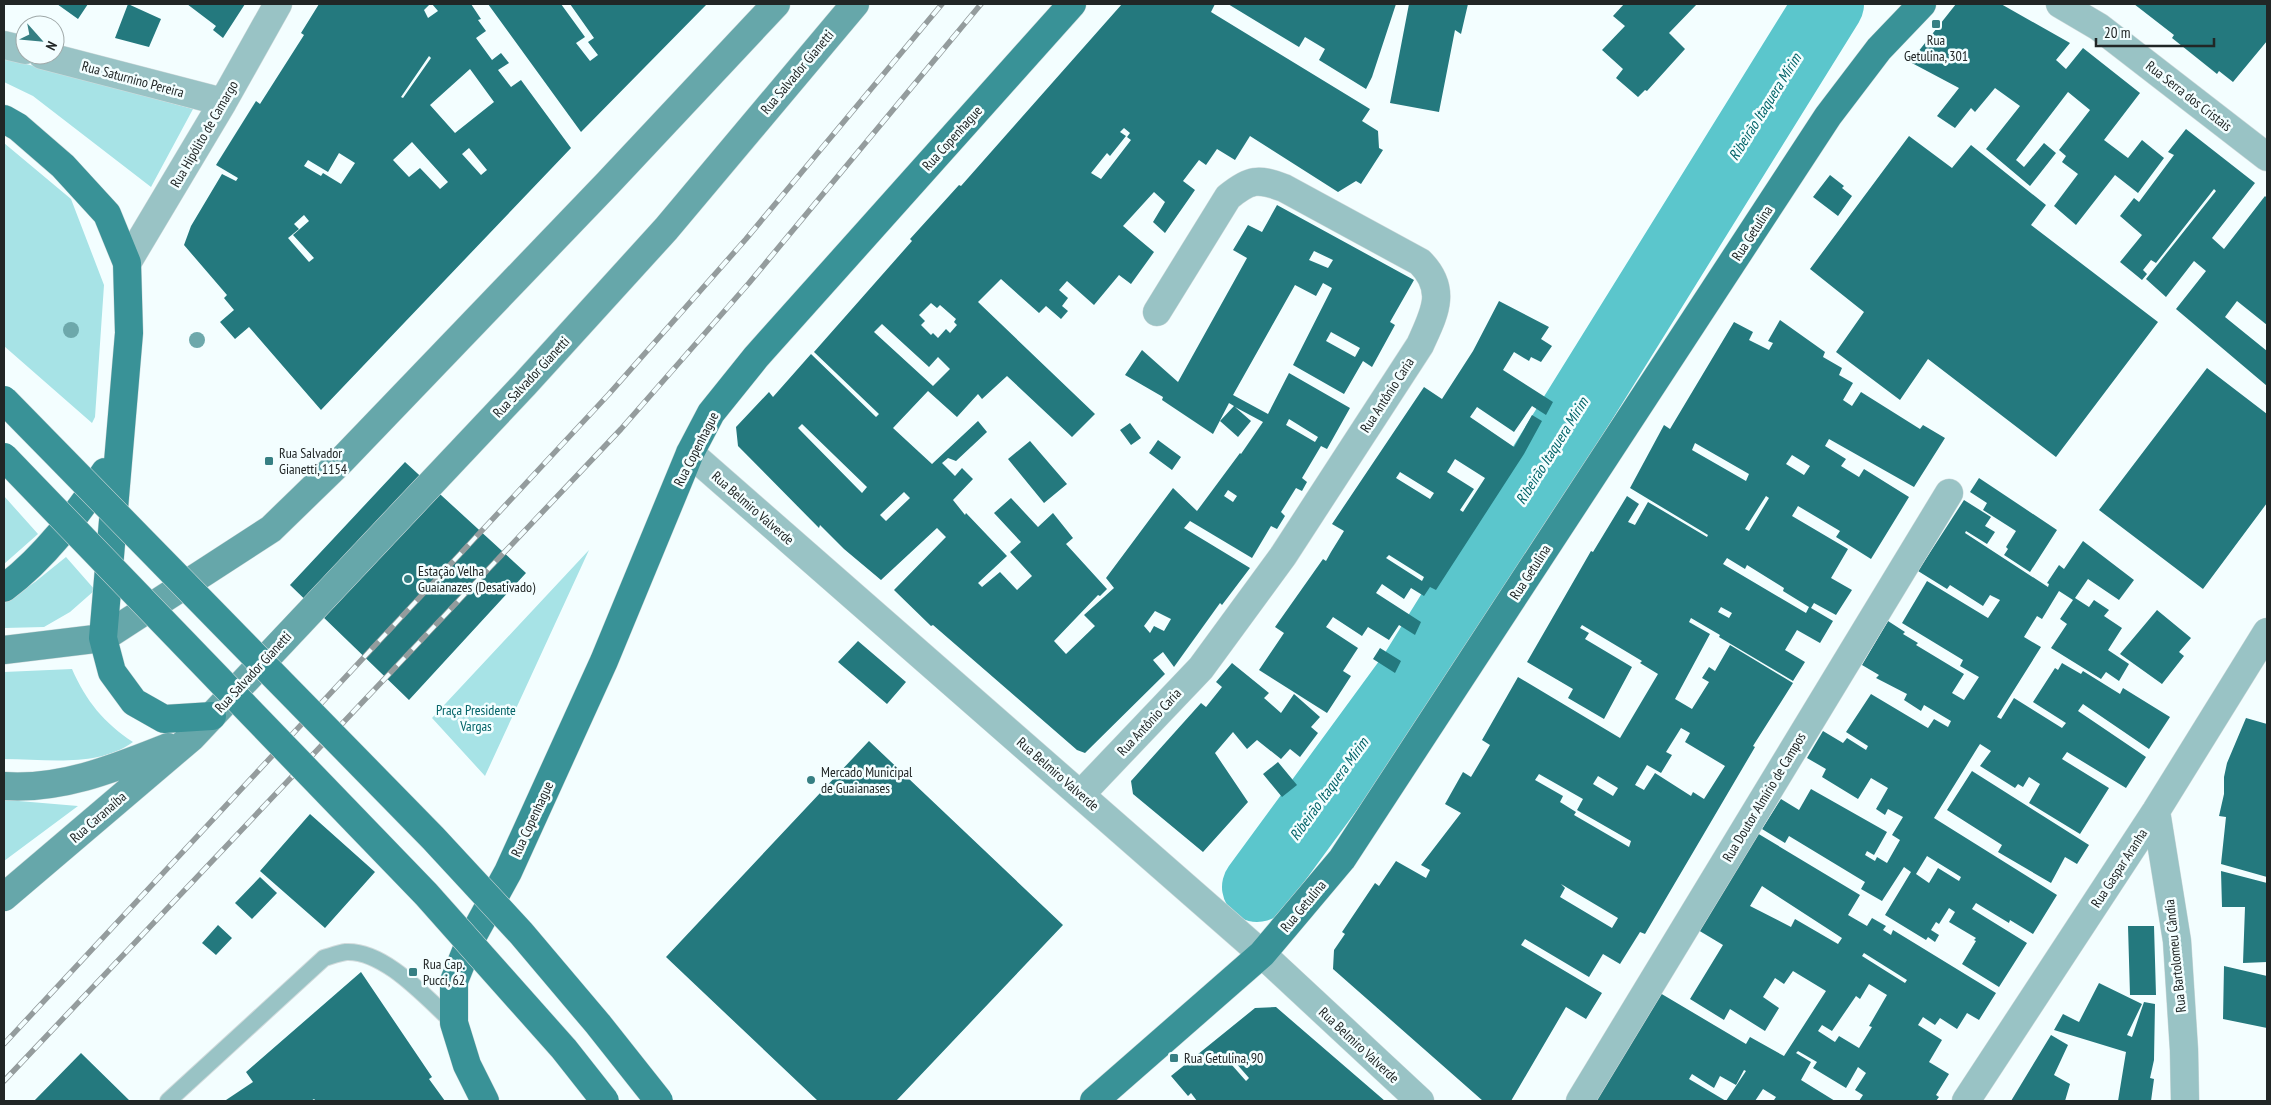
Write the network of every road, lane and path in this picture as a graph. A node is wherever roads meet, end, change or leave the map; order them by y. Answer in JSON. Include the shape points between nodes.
{"nodes":[{"id":1,"x":278,"y":4,"type":"edge"},
{"id":2,"x":776,"y":4,"type":"edge"},
{"id":3,"x":855,"y":4,"type":"edge"},
{"id":4,"x":1072,"y":4,"type":"edge"},
{"id":5,"x":1922,"y":4,"type":"edge"},
{"id":6,"x":2060,"y":4,"type":"edge"},
{"id":7,"x":65,"y":61,"type":"edge"},
{"id":8,"x":223,"y":102,"type":"junction"},
{"id":9,"x":4,"y":119,"type":"edge"},
{"id":10,"x":2267,"y":157,"type":"edge"},
{"id":11,"x":128,"y":263,"type":"junction"},
{"id":12,"x":1158,"y":312,"type":"dead end"},
{"id":13,"x":4,"y":400,"type":"edge"},
{"id":14,"x":120,"y":447,"type":"junction"},
{"id":15,"x":690,"y":453,"type":"junction"},
{"id":16,"x":4,"y":457,"type":"edge"},
{"id":17,"x":1949,"y":493,"type":"dead end"},
{"id":18,"x":4,"y":588,"type":"edge"},
{"id":19,"x":2267,"y":632,"type":"edge"},
{"id":20,"x":103,"y":638,"type":"junction"},
{"id":21,"x":4,"y":650,"type":"edge"},
{"id":22,"x":212,"y":716,"type":"junction"},
{"id":23,"x":192,"y":737,"type":"junction"},
{"id":24,"x":4,"y":786,"type":"edge"},
{"id":25,"x":1081,"y":794,"type":"junction"},
{"id":26,"x":2156,"y":811,"type":"junction"},
{"id":27,"x":4,"y":897,"type":"edge"},
{"id":28,"x":1262,"y":954,"type":"junction"},
{"id":29,"x":454,"y":1023,"type":"junction"},
{"id":30,"x":168,"y":1101,"type":"edge"},
{"id":31,"x":485,"y":1101,"type":"edge"},
{"id":32,"x":605,"y":1101,"type":"edge"},
{"id":33,"x":659,"y":1101,"type":"edge"},
{"id":34,"x":1094,"y":1101,"type":"edge"},
{"id":35,"x":1420,"y":1101,"type":"edge"},
{"id":36,"x":1580,"y":1101,"type":"edge"},
{"id":37,"x":1966,"y":1101,"type":"edge"},
{"id":38,"x":2185,"y":1101,"type":"edge"}],
"edges":[{"from":1,"to":8,"type":"street","name":"Rua Hipólito de Camargo"},
{"from":2,"to":20,"type":"main road","via":[[341,461],[271,529]]},
{"from":3,"to":22,"type":"main road","name":"Rua Salvador Gianetti","via":[[634,264]]},
{"from":4,"to":15,"type":"main road","name":"Rua Copenhague","via":[[756,357],[711,413]]},
{"from":5,"to":28,"type":"main road","name":"Rua Getulina","via":[[1879,50],[1828,116],[1342,859]]},
{"from":6,"to":10,"type":"street","name":"Rua Serra dos Cristais","via":[[2099,27]]},
{"from":7,"to":8,"type":"street","name":"Rua Saturnino Pereira"},
{"from":8,"to":11,"type":"street","name":"Rua Hipólito de Camargo"},
{"from":9,"to":11,"type":"main road","via":[[64,166],[107,214]]},
{"from":11,"to":14,"type":"main road","via":[[129,332]]},
{"from":12,"to":25,"type":"street","name":"Rua Antônio Caria","via":[[1228,197],[1245,183],[1264,180],[1420,262],[1431,273],[1437,289],[1434,315],[1420,345],[1283,556],[1200,668]]},
{"from":13,"to":33,"type":"main road","bridge":true,"via":[[433,838],[521,934]]},
{"from":14,"to":18,"type":"main road","via":[[95,488],[56,538]]},
{"from":14,"to":20,"type":"main road"},
{"from":15,"to":25,"type":"street","name":"Rua Belmiro Valverde"},
{"from":15,"to":29,"type":"main road","name":"Rua Copenhague","via":[[604,661],[508,872],[470,941],[454,980]]},
{"from":16,"to":32,"type":"main road","bridge":true,"via":[[426,894],[564,1049]]},
{"from":17,"to":36,"type":"street","name":"Rua Doutor Almírio de Campos"},
{"from":19,"to":26,"type":"street","name":"Rua Gaspar Aranha"},
{"from":20,"to":21,"type":"main road"},
{"from":20,"to":22,"type":"main road","via":[[112,672],[134,702],[164,719]]},
{"from":22,"to":23,"type":"main road","name":"Rua Salvador Gianetti"},
{"from":23,"to":24,"type":"main road","via":[[70,782]]},
{"from":23,"to":27,"type":"main road","name":"Rua Caranaíba"},
{"from":25,"to":28,"type":"street","name":"Rua Belmiro Valverde"},
{"from":26,"to":37,"type":"street","name":"Rua Gaspar Aranha"},
{"from":26,"to":38,"type":"street","name":"Rua Bartolomeu Cândia","via":[[2176,941]]},
{"from":28,"to":34,"type":"main road","name":"Rua Getulina"},
{"from":28,"to":35,"type":"street","name":"Rua Belmiro Valverde"},
{"from":29,"to":30,"type":"lane","via":[[372,956],[346,952],[324,958]]},
{"from":29,"to":31,"type":"main road","via":[[467,1065]]}]}
